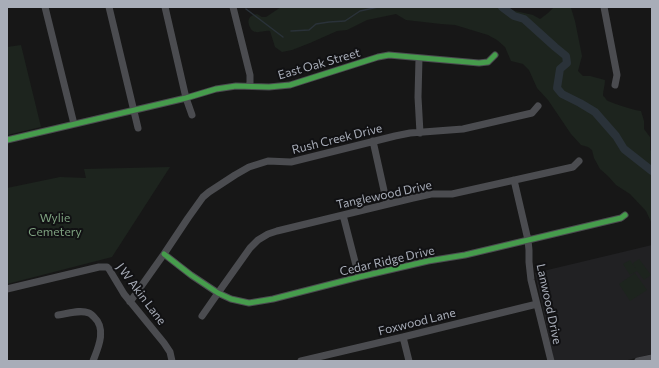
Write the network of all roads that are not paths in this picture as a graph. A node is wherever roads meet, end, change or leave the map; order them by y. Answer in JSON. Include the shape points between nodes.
{"nodes":[{"id":1,"x":46,"y":7,"type":"edge"},
{"id":2,"x":109,"y":7,"type":"edge"},
{"id":3,"x":165,"y":7,"type":"edge"},
{"id":4,"x":233,"y":7,"type":"edge"},
{"id":5,"x":604,"y":7,"type":"edge"},
{"id":6,"x":495,"y":55,"type":"dead end"},
{"id":7,"x":419,"y":58,"type":"junction"},
{"id":8,"x":615,"y":85,"type":"dead end"},
{"id":9,"x":250,"y":86,"type":"junction"},
{"id":10,"x":186,"y":98,"type":"junction"},
{"id":11,"x":538,"y":106,"type":"dead end"},
{"id":12,"x":134,"y":110,"type":"junction"},
{"id":13,"x":192,"y":115,"type":"dead end"},
{"id":14,"x":74,"y":124,"type":"junction"},
{"id":15,"x":138,"y":128,"type":"dead end"},
{"id":16,"x":420,"y":133,"type":"junction"},
{"id":17,"x":7,"y":140,"type":"edge"},
{"id":18,"x":373,"y":141,"type":"junction"},
{"id":19,"x":579,"y":160,"type":"dead end"},
{"id":20,"x":514,"y":180,"type":"junction"},
{"id":21,"x":387,"y":204,"type":"junction"},
{"id":22,"x":344,"y":214,"type":"junction"},
{"id":23,"x":625,"y":215,"type":"dead end"},
{"id":24,"x":528,"y":240,"type":"junction"},
{"id":25,"x":164,"y":254,"type":"junction"},
{"id":26,"x":359,"y":277,"type":"junction"},
{"id":27,"x":7,"y":289,"type":"edge"},
{"id":28,"x":218,"y":292,"type":"junction"},
{"id":29,"x":130,"y":302,"type":"junction"},
{"id":30,"x":537,"y":304,"type":"junction"},
{"id":31,"x":58,"y":315,"type":"dead end"},
{"id":32,"x":202,"y":316,"type":"dead end"},
{"id":33,"x":404,"y":337,"type":"junction"},
{"id":34,"x":652,"y":358,"type":"edge"},
{"id":35,"x":93,"y":361,"type":"edge"},
{"id":36,"x":172,"y":361,"type":"edge"},
{"id":37,"x":301,"y":361,"type":"edge"},
{"id":38,"x":409,"y":361,"type":"edge"},
{"id":39,"x":551,"y":361,"type":"edge"},
{"id":40,"x":638,"y":361,"type":"edge"}],
"edges":[{"from":1,"to":14,"type":"street"},
{"from":2,"to":12,"type":"street"},
{"from":3,"to":10,"type":"street"},
{"from":4,"to":9,"type":"street","via":[[250,75]]},
{"from":5,"to":8,"type":"street","via":[[617,75]]},
{"from":6,"to":7,"type":"street","name":"East Oak Street","via":[[488,62],[479,63]]},
{"from":7,"to":9,"type":"street","name":"East Oak Street","via":[[388,55],[290,85]]},
{"from":7,"to":16,"type":"street"},
{"from":9,"to":10,"type":"street","name":"East Oak Street","via":[[230,87]]},
{"from":10,"to":12,"type":"street","name":"East Oak Street"},
{"from":10,"to":13,"type":"street"},
{"from":11,"to":16,"type":"street","name":"Rush Creek Drive","via":[[532,113],[479,126]]},
{"from":12,"to":14,"type":"street","name":"East Oak Street"},
{"from":12,"to":15,"type":"street"},
{"from":14,"to":17,"type":"street","name":"East Oak Street"},
{"from":16,"to":18,"type":"street","name":"Rush Creek Drive"},
{"from":18,"to":21,"type":"street"},
{"from":18,"to":25,"type":"street","name":"Rush Creek Drive","via":[[291,162],[268,161],[239,172],[203,197]]},
{"from":19,"to":20,"type":"street","name":"Tanglewood Drive","via":[[573,167]]},
{"from":20,"to":21,"type":"street","name":"Tanglewood Drive","via":[[452,194],[431,194]]},
{"from":20,"to":24,"type":"street","name":"Lanwood Drive"},
{"from":21,"to":22,"type":"street","name":"Tanglewood Drive"},
{"from":22,"to":26,"type":"street"},
{"from":22,"to":28,"type":"street","name":"Tanglewood Drive","via":[[268,234],[258,240]]},
{"from":23,"to":24,"type":"street","name":"Cedar Ridge Drive"},
{"from":24,"to":26,"type":"street","name":"Cedar Ridge Drive"},
{"from":24,"to":30,"type":"street","name":"Lanwood Drive","via":[[531,280]]},
{"from":25,"to":28,"type":"street","name":"Cedar Ridge Drive"},
{"from":25,"to":29,"type":"street","name":"Rush Creek Drive"},
{"from":26,"to":28,"type":"street","name":"Cedar Ridge Drive","via":[[249,303],[231,299]]},
{"from":27,"to":29,"type":"street","name":"J W Akin Lane","via":[[99,266],[110,269]]},
{"from":28,"to":32,"type":"street","name":"Tanglewood Drive"},
{"from":29,"to":36,"type":"street","name":"J W Akin Lane","via":[[164,343]]},
{"from":30,"to":33,"type":"street","name":"Foxwood Lane"},
{"from":30,"to":39,"type":"street","name":"Lanwood Drive"},
{"from":31,"to":35,"type":"street","via":[[84,312],[97,320],[101,335]]},
{"from":33,"to":37,"type":"street","name":"Foxwood Lane"},
{"from":33,"to":38,"type":"street"},
{"from":34,"to":40,"type":"street"}]}
